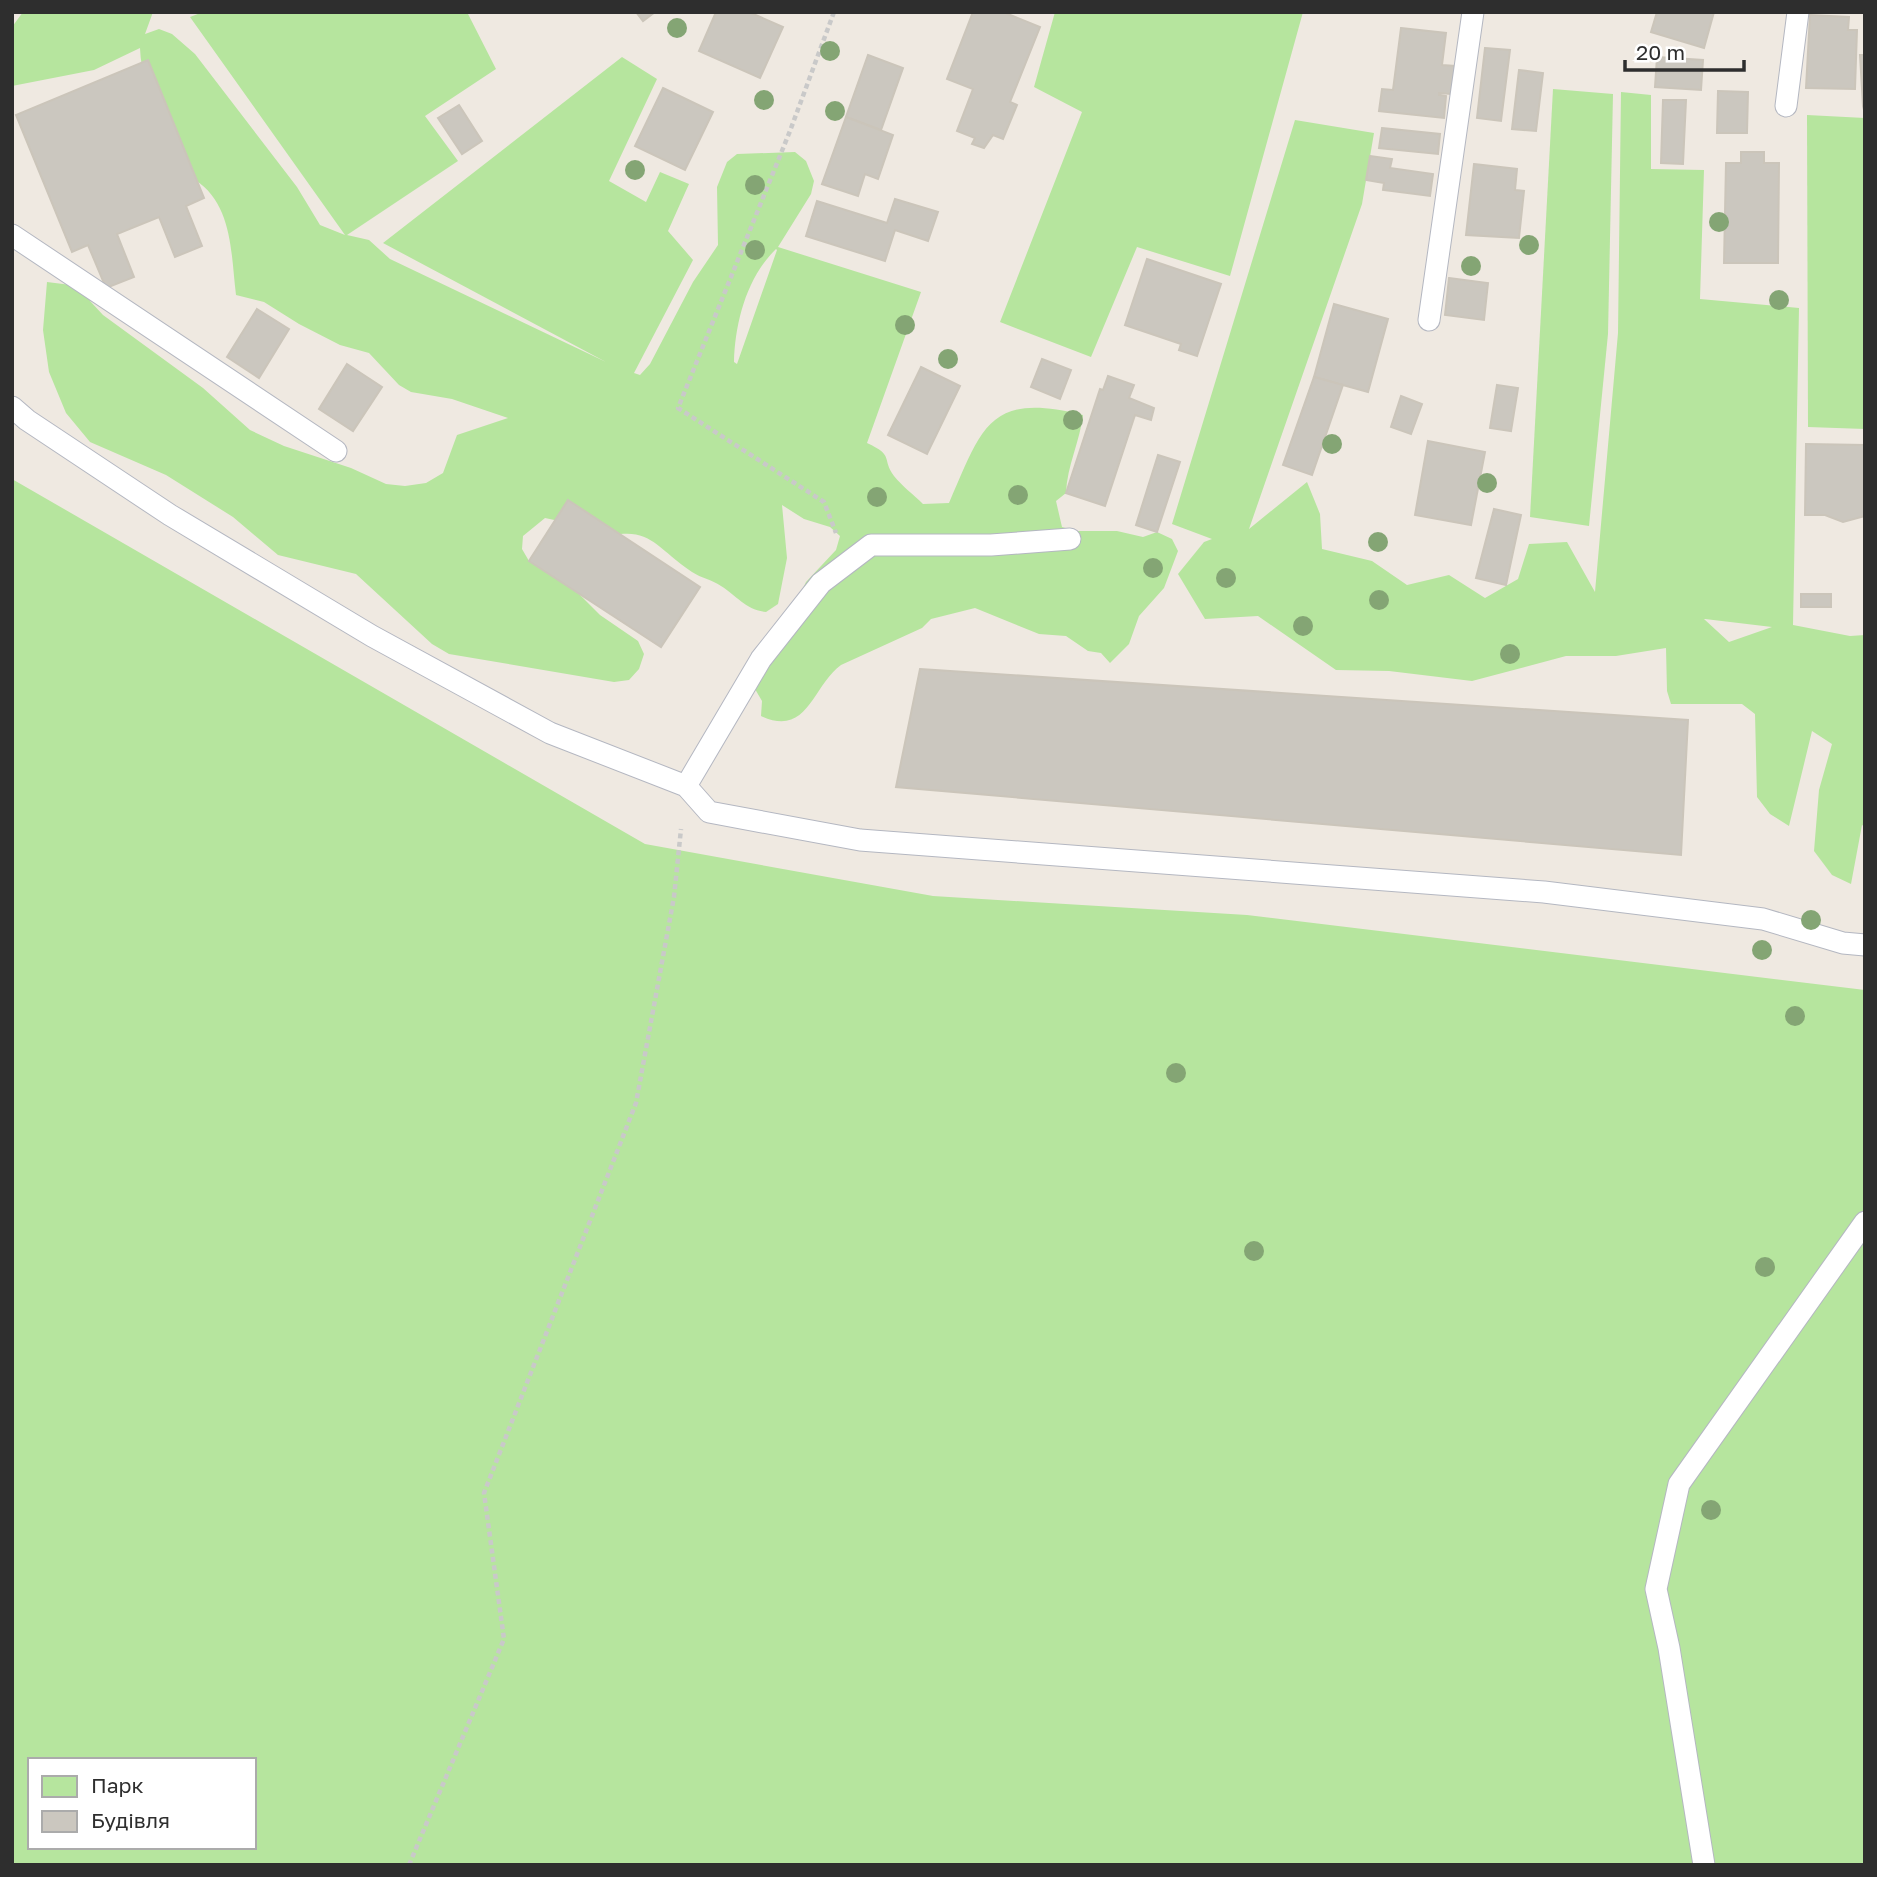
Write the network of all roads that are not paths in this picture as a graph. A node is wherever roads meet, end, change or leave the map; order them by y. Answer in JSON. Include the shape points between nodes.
{"nodes":[{"id":1,"x":1473,"y":12,"type":"edge"},
{"id":2,"x":1798,"y":12,"type":"edge"},
{"id":3,"x":1786,"y":106,"type":"dead end"},
{"id":4,"x":12,"y":235,"type":"edge"},
{"id":5,"x":1429,"y":320,"type":"dead end"},
{"id":6,"x":12,"y":407,"type":"edge"},
{"id":7,"x":335,"y":451,"type":"dead end"},
{"id":8,"x":1070,"y":540,"type":"dead end"},
{"id":9,"x":686,"y":786,"type":"junction"},
{"id":10,"x":1865,"y":945,"type":"edge"},
{"id":11,"x":1865,"y":1222,"type":"edge"},
{"id":12,"x":1704,"y":1865,"type":"edge"}],
"edges":[{"from":1,"to":5,"type":"lane"},
{"from":2,"to":3,"type":"lane"},
{"from":4,"to":7,"type":"lane"},
{"from":6,"to":9,"type":"lane","via":[[170,514],[372,636],[550,733]]},
{"from":8,"to":9,"type":"lane","via":[[870,545],[821,583],[761,659]]},
{"from":9,"to":10,"type":"lane","via":[[709,812],[860,840],[1544,892],[1763,919]]},
{"from":11,"to":12,"type":"lane","via":[[1679,1484],[1656,1589]]}]}
